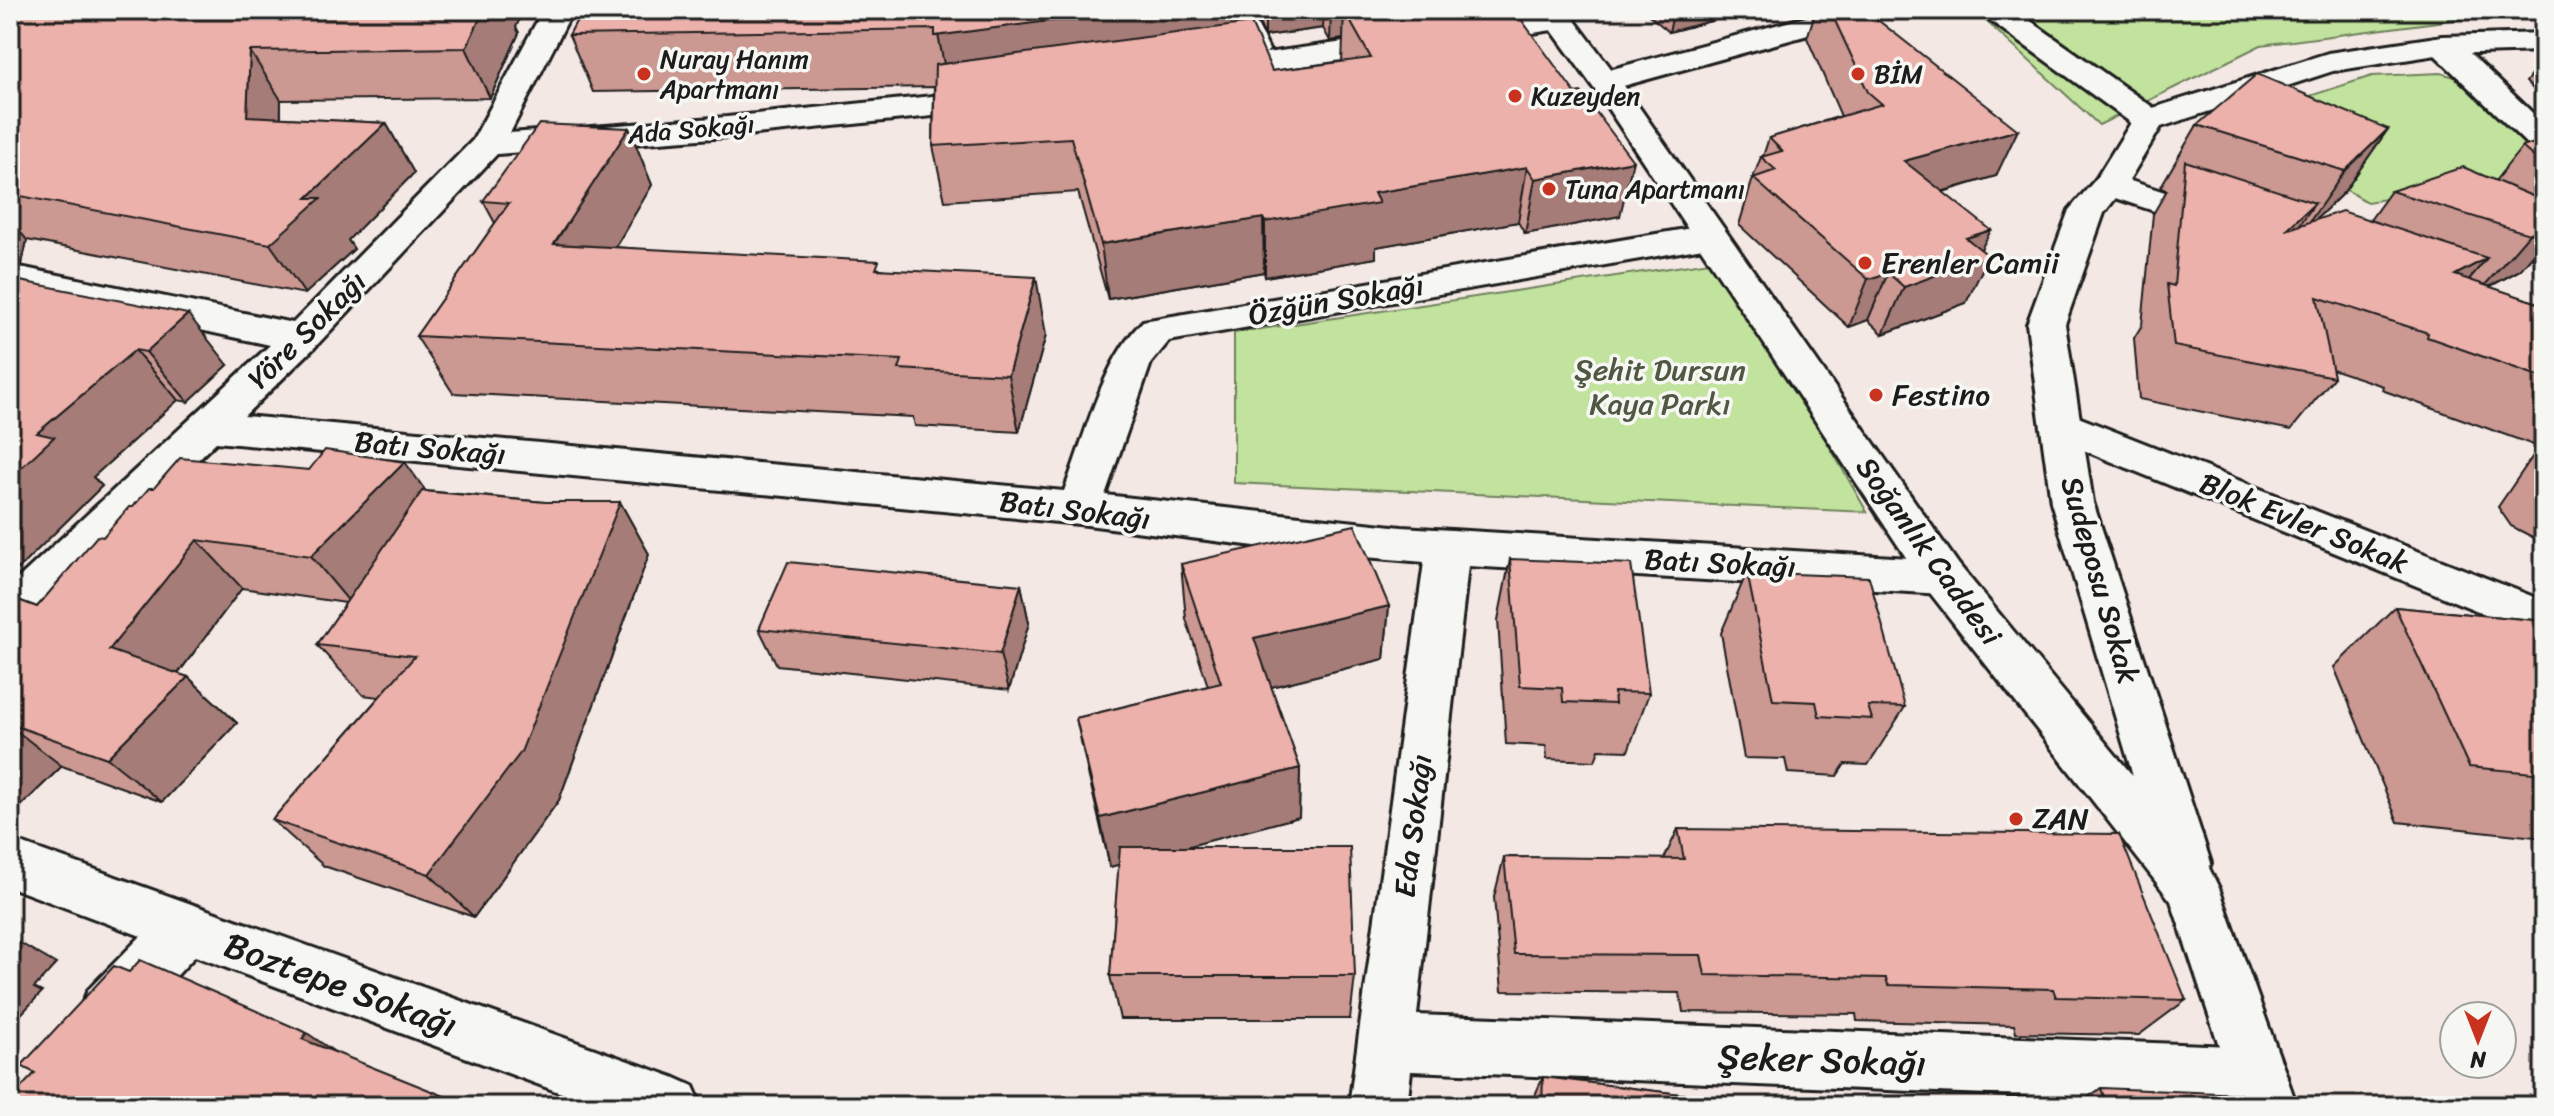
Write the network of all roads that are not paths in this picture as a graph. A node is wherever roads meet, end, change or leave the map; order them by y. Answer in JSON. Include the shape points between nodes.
{"nodes":[{"id":1,"x":558,"y":10,"type":"edge"},
{"id":2,"x":1242,"y":10,"type":"edge"},
{"id":3,"x":1866,"y":10,"type":"edge"},
{"id":4,"x":1995,"y":10,"type":"edge"},
{"id":5,"x":1556,"y":16,"type":"edge"},
{"id":6,"x":2544,"y":42,"type":"edge"},
{"id":7,"x":2443,"y":45,"type":"junction"},
{"id":8,"x":1266,"y":62,"type":"junction"},
{"id":9,"x":1187,"y":73,"type":"edge"},
{"id":10,"x":1605,"y":81,"type":"junction"},
{"id":11,"x":1029,"y":95,"type":"edge"},
{"id":12,"x":2149,"y":120,"type":"junction"},
{"id":13,"x":2544,"y":142,"type":"edge"},
{"id":14,"x":487,"y":145,"type":"junction"},
{"id":15,"x":2109,"y":185,"type":"junction"},
{"id":16,"x":2244,"y":230,"type":"edge"},
{"id":17,"x":1709,"y":236,"type":"junction"},
{"id":18,"x":10,"y":277,"type":"edge"},
{"id":19,"x":301,"y":338,"type":"junction"},
{"id":20,"x":2063,"y":426,"type":"junction"},
{"id":21,"x":207,"y":427,"type":"junction"},
{"id":22,"x":1079,"y":508,"type":"junction"},
{"id":23,"x":1448,"y":547,"type":"junction"},
{"id":24,"x":1943,"y":577,"type":"junction"},
{"id":25,"x":10,"y":614,"type":"edge"},
{"id":26,"x":2544,"y":620,"type":"edge"},
{"id":27,"x":10,"y":863,"type":"edge"},
{"id":28,"x":2193,"y":888,"type":"junction"},
{"id":29,"x":186,"y":927,"type":"junction"},
{"id":30,"x":1386,"y":1042,"type":"junction"},
{"id":31,"x":69,"y":1050,"type":"edge"},
{"id":32,"x":2263,"y":1091,"type":"edge"},
{"id":33,"x":673,"y":1106,"type":"edge"},
{"id":34,"x":1378,"y":1106,"type":"edge"}],
"edges":[{"from":1,"to":14,"type":"street","name":"Yöre Sokağı"},
{"from":2,"to":8,"type":"lane"},
{"from":3,"to":10,"type":"street"},
{"from":4,"to":12,"type":"street"},
{"from":5,"to":8,"type":"street"},
{"from":5,"to":10,"type":"street","name":"Soğanlık Caddesi"},
{"from":6,"to":7,"type":"street"},
{"from":7,"to":12,"type":"street","via":[[2328,62]]},
{"from":7,"to":13,"type":"street"},
{"from":8,"to":9,"type":"street"},
{"from":10,"to":17,"type":"street","name":"Soğanlık Caddesi"},
{"from":11,"to":14,"type":"street","name":"Ada Sokağı","via":[[727,127]]},
{"from":12,"to":15,"type":"street","name":"Sudeposu Sokak"},
{"from":14,"to":19,"type":"street","name":"Yöre Sokağı"},
{"from":15,"to":16,"type":"street"},
{"from":15,"to":20,"type":"street","name":"Sudeposu Sokak","via":[[2087,210],[2046,324]]},
{"from":17,"to":22,"type":"street","name":"Özğün Sokağı","via":[[1157,330],[1132,363]]},
{"from":17,"to":24,"type":"street","name":"Soğanlık Caddesi"},
{"from":18,"to":19,"type":"street"},
{"from":19,"to":21,"type":"street","name":"Yöre Sokağı"},
{"from":20,"to":26,"type":"street","name":"Blok Evler Sokak"},
{"from":20,"to":28,"type":"street","name":"Sudeposu Sokak","via":[[2072,502]]},
{"from":21,"to":22,"type":"street","name":"Batı Sokağı"},
{"from":21,"to":25,"type":"street","name":"Yöre Sokağı"},
{"from":22,"to":23,"type":"street","name":"Batı Sokağı"},
{"from":23,"to":24,"type":"street","name":"Batı Sokağı"},
{"from":23,"to":30,"type":"street","name":"Eda Sokağı"},
{"from":24,"to":28,"type":"street","name":"Soğanlık Caddesi"},
{"from":27,"to":29,"type":"street","name":"Boztepe Sokağı"},
{"from":28,"to":32,"type":"street","name":"Soğanlık Caddesi"},
{"from":29,"to":31,"type":"street"},
{"from":29,"to":33,"type":"street","name":"Boztepe Sokağı"},
{"from":30,"to":32,"type":"street","name":"Şeker Sokağı"},
{"from":30,"to":34,"type":"street","name":"Eda Sokağı"}]}
